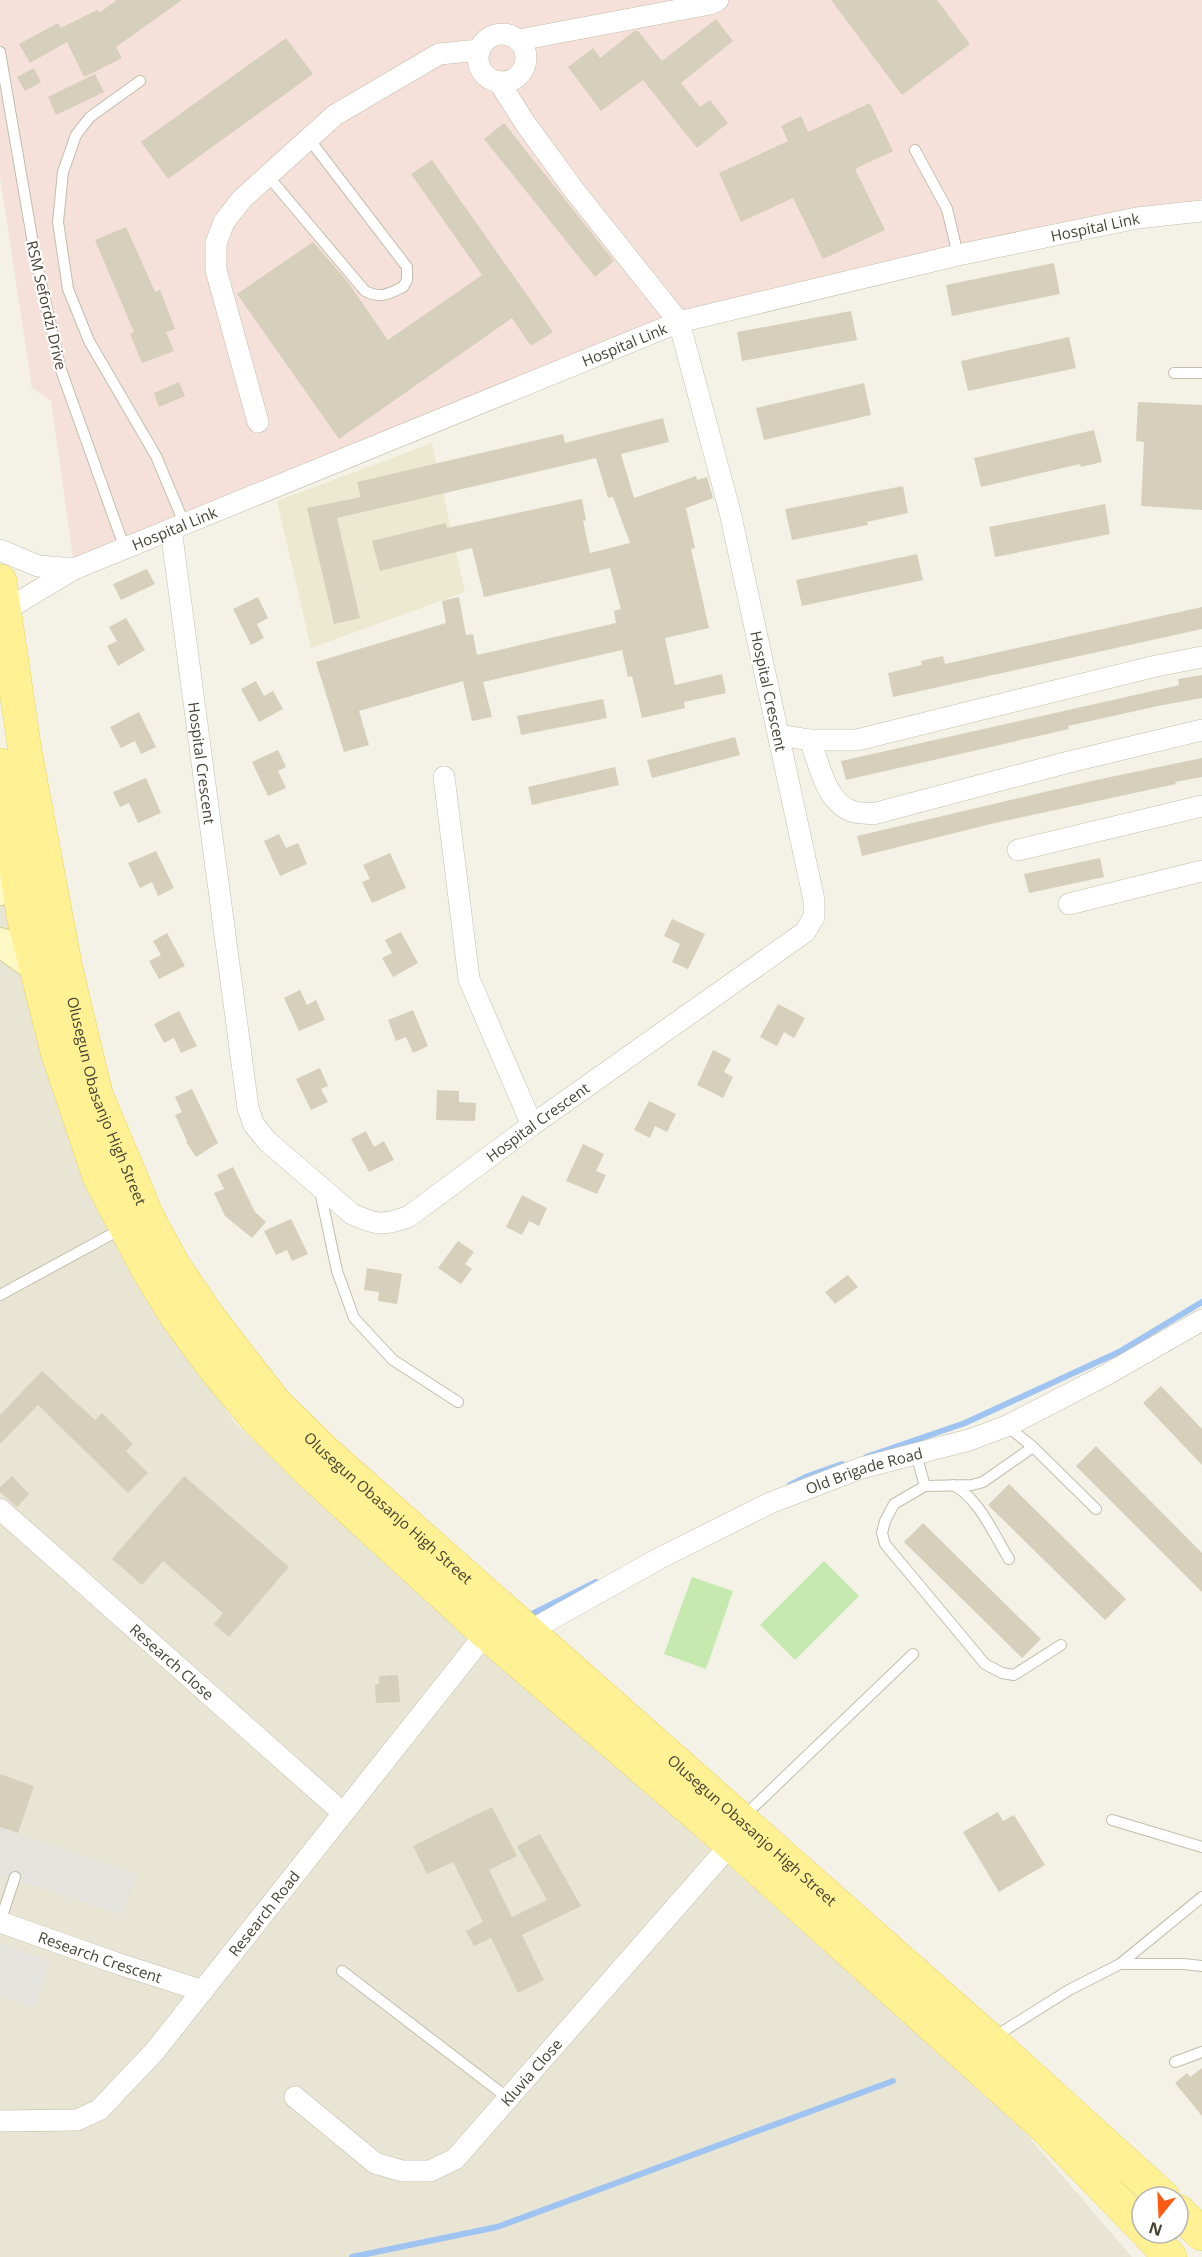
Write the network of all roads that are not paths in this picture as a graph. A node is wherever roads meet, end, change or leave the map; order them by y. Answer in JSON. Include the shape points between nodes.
{"nodes":[{"id":1,"x":718,"y":0,"type":"edge"},
{"id":2,"x":519,"y":40,"type":"junction"},
{"id":3,"x":480,"y":50,"type":"junction"},
{"id":4,"x":0,"y":52,"type":"edge"},
{"id":5,"x":140,"y":81,"type":"dead end"},
{"id":6,"x":499,"y":82,"type":"junction"},
{"id":7,"x":309,"y":139,"type":"junction"},
{"id":8,"x":915,"y":150,"type":"dead end"},
{"id":9,"x":268,"y":176,"type":"junction"},
{"id":10,"x":1202,"y":211,"type":"edge"},
{"id":11,"x":958,"y":255,"type":"junction"},
{"id":12,"x":679,"y":322,"type":"junction"},
{"id":13,"x":1174,"y":373,"type":"dead end"},
{"id":14,"x":1202,"y":373,"type":"edge"},
{"id":15,"x":258,"y":422,"type":"dead end"},
{"id":16,"x":178,"y":526,"type":"junction"},
{"id":17,"x":125,"y":549,"type":"junction"},
{"id":18,"x":0,"y":550,"type":"edge"},
{"id":19,"x":74,"y":569,"type":"junction"},
{"id":20,"x":2,"y":596,"type":"edge"},
{"id":21,"x":1202,"y":657,"type":"edge"},
{"id":22,"x":1202,"y":730,"type":"edge"},
{"id":23,"x":779,"y":735,"type":"junction"},
{"id":24,"x":810,"y":740,"type":"junction"},
{"id":25,"x":0,"y":765,"type":"edge"},
{"id":26,"x":444,"y":777,"type":"dead end"},
{"id":27,"x":1202,"y":806,"type":"edge"},
{"id":28,"x":1018,"y":850,"type":"dead end"},
{"id":29,"x":14,"y":856,"type":"junction"},
{"id":30,"x":1202,"y":871,"type":"edge"},
{"id":31,"x":0,"y":890,"type":"edge"},
{"id":32,"x":1069,"y":904,"type":"dead end"},
{"id":33,"x":0,"y":943,"type":"edge"},
{"id":34,"x":36,"y":967,"type":"junction"},
{"id":35,"x":531,"y":1125,"type":"junction"},
{"id":36,"x":318,"y":1185,"type":"junction"},
{"id":37,"x":126,"y":1226,"type":"junction"},
{"id":38,"x":0,"y":1295,"type":"edge"},
{"id":39,"x":1202,"y":1320,"type":"edge"},
{"id":40,"x":458,"y":1402,"type":"dead end"},
{"id":41,"x":1007,"y":1426,"type":"junction"},
{"id":42,"x":1033,"y":1447,"type":"junction"},
{"id":43,"x":916,"y":1454,"type":"junction"},
{"id":44,"x":952,"y":1485,"type":"junction"},
{"id":45,"x":925,"y":1486,"type":"junction"},
{"id":46,"x":0,"y":1509,"type":"edge"},
{"id":47,"x":1095,"y":1509,"type":"dead end"},
{"id":48,"x":1009,"y":1559,"type":"dead end"},
{"id":49,"x":528,"y":1632,"type":"junction"},
{"id":50,"x":486,"y":1633,"type":"junction"},
{"id":51,"x":1062,"y":1645,"type":"dead end"},
{"id":52,"x":913,"y":1654,"type":"dead end"},
{"id":53,"x":343,"y":1813,"type":"junction"},
{"id":54,"x":1112,"y":1820,"type":"dead end"},
{"id":55,"x":736,"y":1832,"type":"junction"},
{"id":56,"x":1202,"y":1847,"type":"edge"},
{"id":57,"x":15,"y":1877,"type":"dead end"},
{"id":58,"x":1202,"y":1897,"type":"edge"},
{"id":59,"x":0,"y":1922,"type":"edge"},
{"id":60,"x":1120,"y":1964,"type":"junction"},
{"id":61,"x":1202,"y":1966,"type":"edge"},
{"id":62,"x":342,"y":1971,"type":"dead end"},
{"id":63,"x":203,"y":1991,"type":"junction"},
{"id":64,"x":990,"y":2040,"type":"junction"},
{"id":65,"x":1202,"y":2052,"type":"edge"},
{"id":66,"x":1175,"y":2062,"type":"dead end"},
{"id":67,"x":295,"y":2097,"type":"dead end"},
{"id":68,"x":508,"y":2098,"type":"junction"},
{"id":69,"x":0,"y":2121,"type":"edge"},
{"id":70,"x":1150,"y":2185,"type":"edge"},
{"id":71,"x":1130,"y":2215,"type":"edge"},
{"id":72,"x":1190,"y":2222,"type":"edge"},
{"id":73,"x":1202,"y":2234,"type":"edge"},
{"id":74,"x":1159,"y":2245,"type":"edge"},
{"id":75,"x":1170,"y":2257,"type":"edge"}],
"edges":[{"from":1,"to":2,"type":"street"},
{"from":2,"to":3,"type":"street","via":[[496,35]]},
{"from":2,"to":6,"type":"street","via":[[526,54],[525,69],[514,80]]},
{"from":3,"to":6,"type":"street","via":[[482,71]]},
{"from":3,"to":7,"type":"street","via":[[439,54],[335,115]]},
{"from":4,"to":17,"type":"lane","name":"RSM Sefordzi Drive","via":[[35,255],[60,367]]},
{"from":5,"to":16,"type":"lane","via":[[90,117],[76,135],[63,172],[58,222],[68,289],[89,341],[156,456]]},
{"from":6,"to":12,"type":"street","via":[[574,190]]},
{"from":7,"to":9,"type":"street"},
{"from":7,"to":9,"type":"lane","via":[[406,267],[403,288],[384,296],[365,291]]},
{"from":8,"to":11,"type":"lane","via":[[947,209]]},
{"from":9,"to":15,"type":"street","via":[[224,222],[216,243],[216,270]]},
{"from":10,"to":11,"type":"street","name":"Hospital Link","via":[[1137,218]]},
{"from":11,"to":12,"type":"street","name":"Hospital Link"},
{"from":12,"to":16,"type":"street","name":"Hospital Link"},
{"from":12,"to":23,"type":"street","name":"Hospital Crescent","via":[[730,512]]},
{"from":13,"to":14,"type":"lane"},
{"from":16,"to":17,"type":"street","name":"Hospital Link"},
{"from":16,"to":36,"type":"street","name":"Hospital Crescent","via":[[248,1108],[254,1125],[267,1141]]},
{"from":17,"to":19,"type":"street","name":"Hospital Link"},
{"from":18,"to":19,"type":"street","name":"Hospital Link","via":[[38,566]]},
{"from":19,"to":20,"type":"street","name":"Hospital Link"},
{"from":20,"to":49,"type":"main road","name":"Olusegun Obasanjo High Street","via":[[25,751],[66,969],[96,1094],[148,1218],[204,1310],[275,1402],[325,1452]]},
{"from":21,"to":24,"type":"street","via":[[857,740]]},
{"from":22,"to":24,"type":"street","via":[[873,814],[854,812],[831,796]]},
{"from":23,"to":24,"type":"street"},
{"from":23,"to":35,"type":"street","name":"Hospital Crescent","via":[[814,900],[814,917],[805,932]]},
{"from":25,"to":29,"type":"main road","name":"Olusegun Obasanjo High Street"},
{"from":26,"to":35,"type":"street","via":[[469,979]]},
{"from":27,"to":28,"type":"street"},
{"from":29,"to":31,"type":"street"},
{"from":29,"to":34,"type":"main road","name":"Olusegun Obasanjo High Street"},
{"from":30,"to":32,"type":"street"},
{"from":33,"to":34,"type":"street"},
{"from":34,"to":37,"type":"main road","name":"Olusegun Obasanjo High Street","via":[[57,1051],[99,1176]]},
{"from":35,"to":36,"type":"street","name":"Hospital Crescent","via":[[408,1217],[387,1225],[352,1214]]},
{"from":36,"to":40,"type":"lane","via":[[338,1271],[354,1318],[393,1360]]},
{"from":37,"to":38,"type":"lane"},
{"from":37,"to":50,"type":"main road","name":"Olusegun Obasanjo High Street","via":[[176,1316],[256,1418]]},
{"from":39,"to":41,"type":"street","name":"Old Brigade Road"},
{"from":41,"to":42,"type":"lane"},
{"from":41,"to":43,"type":"street","name":"Old Brigade Road"},
{"from":42,"to":44,"type":"lane","via":[[983,1482]]},
{"from":42,"to":47,"type":"lane"},
{"from":43,"to":45,"type":"lane"},
{"from":43,"to":49,"type":"street","name":"Old Brigade Road","via":[[861,1468],[770,1503],[660,1558]]},
{"from":44,"to":45,"type":"lane"},
{"from":44,"to":48,"type":"lane","via":[[970,1500]]},
{"from":45,"to":51,"type":"lane","via":[[894,1504],[882,1533],[885,1544],[986,1664],[1014,1676]]},
{"from":46,"to":53,"type":"street","name":"Research Close"},
{"from":49,"to":55,"type":"main road","name":"Olusegun Obasanjo High Street"},
{"from":50,"to":53,"type":"street","name":"Research Road"},
{"from":50,"to":55,"type":"main road","name":"Olusegun Obasanjo High Street"},
{"from":52,"to":55,"type":"lane"},
{"from":53,"to":63,"type":"street","name":"Research Road"},
{"from":54,"to":56,"type":"lane"},
{"from":55,"to":64,"type":"main road","name":"Olusegun Obasanjo High Street"},
{"from":55,"to":68,"type":"street","name":"Kluvia Close"},
{"from":55,"to":71,"type":"main road","name":"Olusegun Obasanjo High Street","via":[[1045,2127]]},
{"from":57,"to":59,"type":"lane"},
{"from":58,"to":60,"type":"lane"},
{"from":59,"to":63,"type":"street","name":"Research Crescent"},
{"from":60,"to":61,"type":"lane"},
{"from":60,"to":64,"type":"lane","via":[[1069,1990]]},
{"from":62,"to":68,"type":"lane"},
{"from":63,"to":69,"type":"street","name":"Research Road","via":[[154,2052],[99,2110],[77,2120]]},
{"from":64,"to":70,"type":"main road","name":"Olusegun Obasanjo High Street"},
{"from":65,"to":66,"type":"lane"},
{"from":67,"to":68,"type":"street","name":"Kluvia Close","via":[[375,2163],[402,2171],[430,2171],[455,2158]]},
{"from":72,"to":73,"type":"main road"},
{"from":74,"to":75,"type":"main road"}]}
